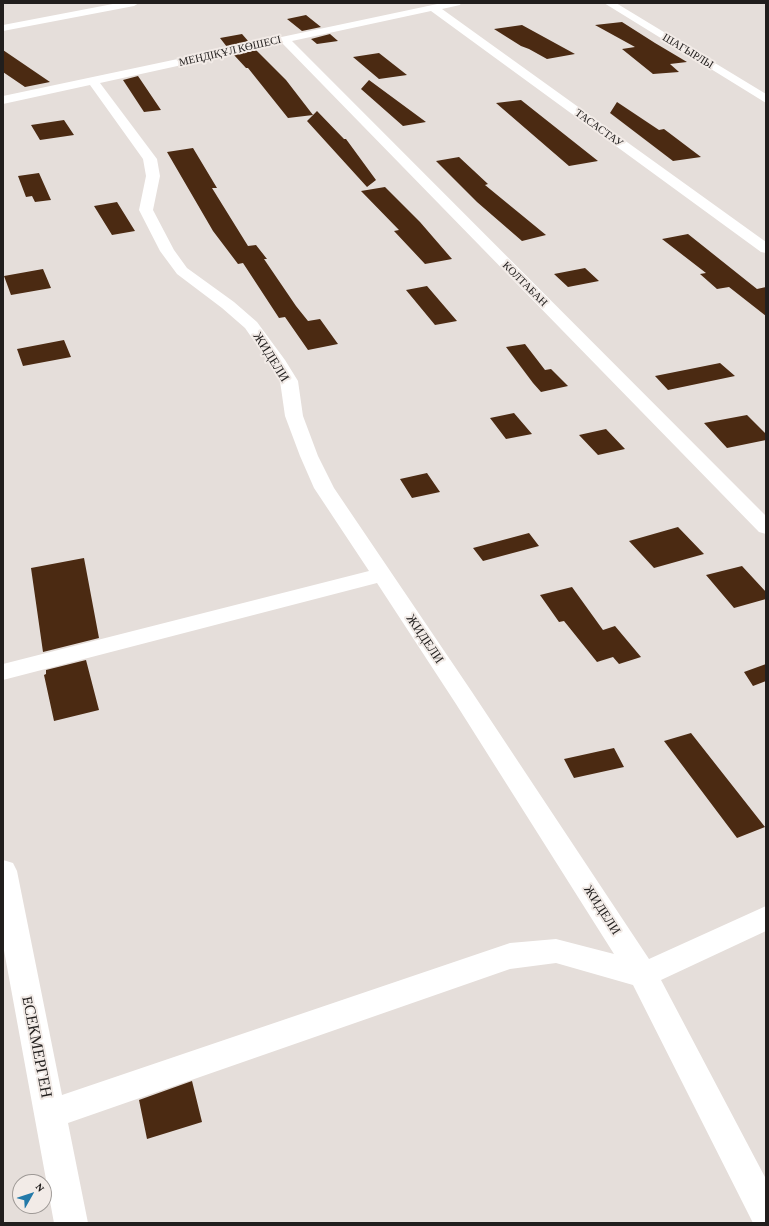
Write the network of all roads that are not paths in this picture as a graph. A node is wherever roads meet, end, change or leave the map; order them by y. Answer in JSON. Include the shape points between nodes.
{"nodes":[{"id":1,"x":134,"y":3,"type":"edge"},
{"id":2,"x":456,"y":3,"type":"edge"},
{"id":3,"x":609,"y":3,"type":"edge"},
{"id":4,"x":432,"y":7,"type":"junction"},
{"id":5,"x":3,"y":28,"type":"edge"},
{"id":6,"x":284,"y":39,"type":"junction"},
{"id":7,"x":93,"y":81,"type":"junction"},
{"id":8,"x":766,"y":98,"type":"edge"},
{"id":9,"x":3,"y":100,"type":"edge"},
{"id":10,"x":766,"y":250,"type":"edge"},
{"id":11,"x":766,"y":528,"type":"edge"},
{"id":12,"x":382,"y":575,"type":"junction"},
{"id":13,"x":3,"y":672,"type":"edge"},
{"id":14,"x":3,"y":870,"type":"edge"},
{"id":15,"x":766,"y":918,"type":"edge"},
{"id":16,"x":643,"y":975,"type":"junction"},
{"id":17,"x":50,"y":1114,"type":"junction"},
{"id":18,"x":766,"y":1214,"type":"edge"},
{"id":19,"x":71,"y":1223,"type":"edge"}],
"edges":[{"from":1,"to":5,"type":"street"},
{"from":2,"to":4,"type":"street","name":"МЕҢДІҚҰЛ КӨШЕСІ"},
{"from":3,"to":8,"type":"street","name":"ШАГЫРЛЫ"},
{"from":4,"to":6,"type":"street","name":"МЕҢДІҚҰЛ КӨШЕСІ"},
{"from":4,"to":10,"type":"street","name":"ТАСАСТАУ"},
{"from":6,"to":7,"type":"street","name":"МЕҢДІҚҰЛ КӨШЕСІ"},
{"from":6,"to":11,"type":"street","name":"КОЛТАБАН"},
{"from":7,"to":9,"type":"street","name":"МЕҢДІҚҰЛ КӨШЕСІ"},
{"from":7,"to":12,"type":"street","name":"ЖИДЕЛИ","via":[[150,159],[153,176],[146,210],[167,251],[182,271],[251,325],[276,360],[289,381],[294,416],[308,456],[324,488]]},
{"from":12,"to":13,"type":"street"},
{"from":12,"to":16,"type":"street","name":"ЖИДЕЛИ"},
{"from":14,"to":17,"type":"street","name":"EСЕКМЕРГЕН"},
{"from":15,"to":16,"type":"street"},
{"from":16,"to":17,"type":"street","via":[[556,951],[510,956]]},
{"from":16,"to":18,"type":"street","name":"ЖИДЕЛИ"},
{"from":17,"to":19,"type":"street","name":"EСЕКМЕРГЕН"}]}
